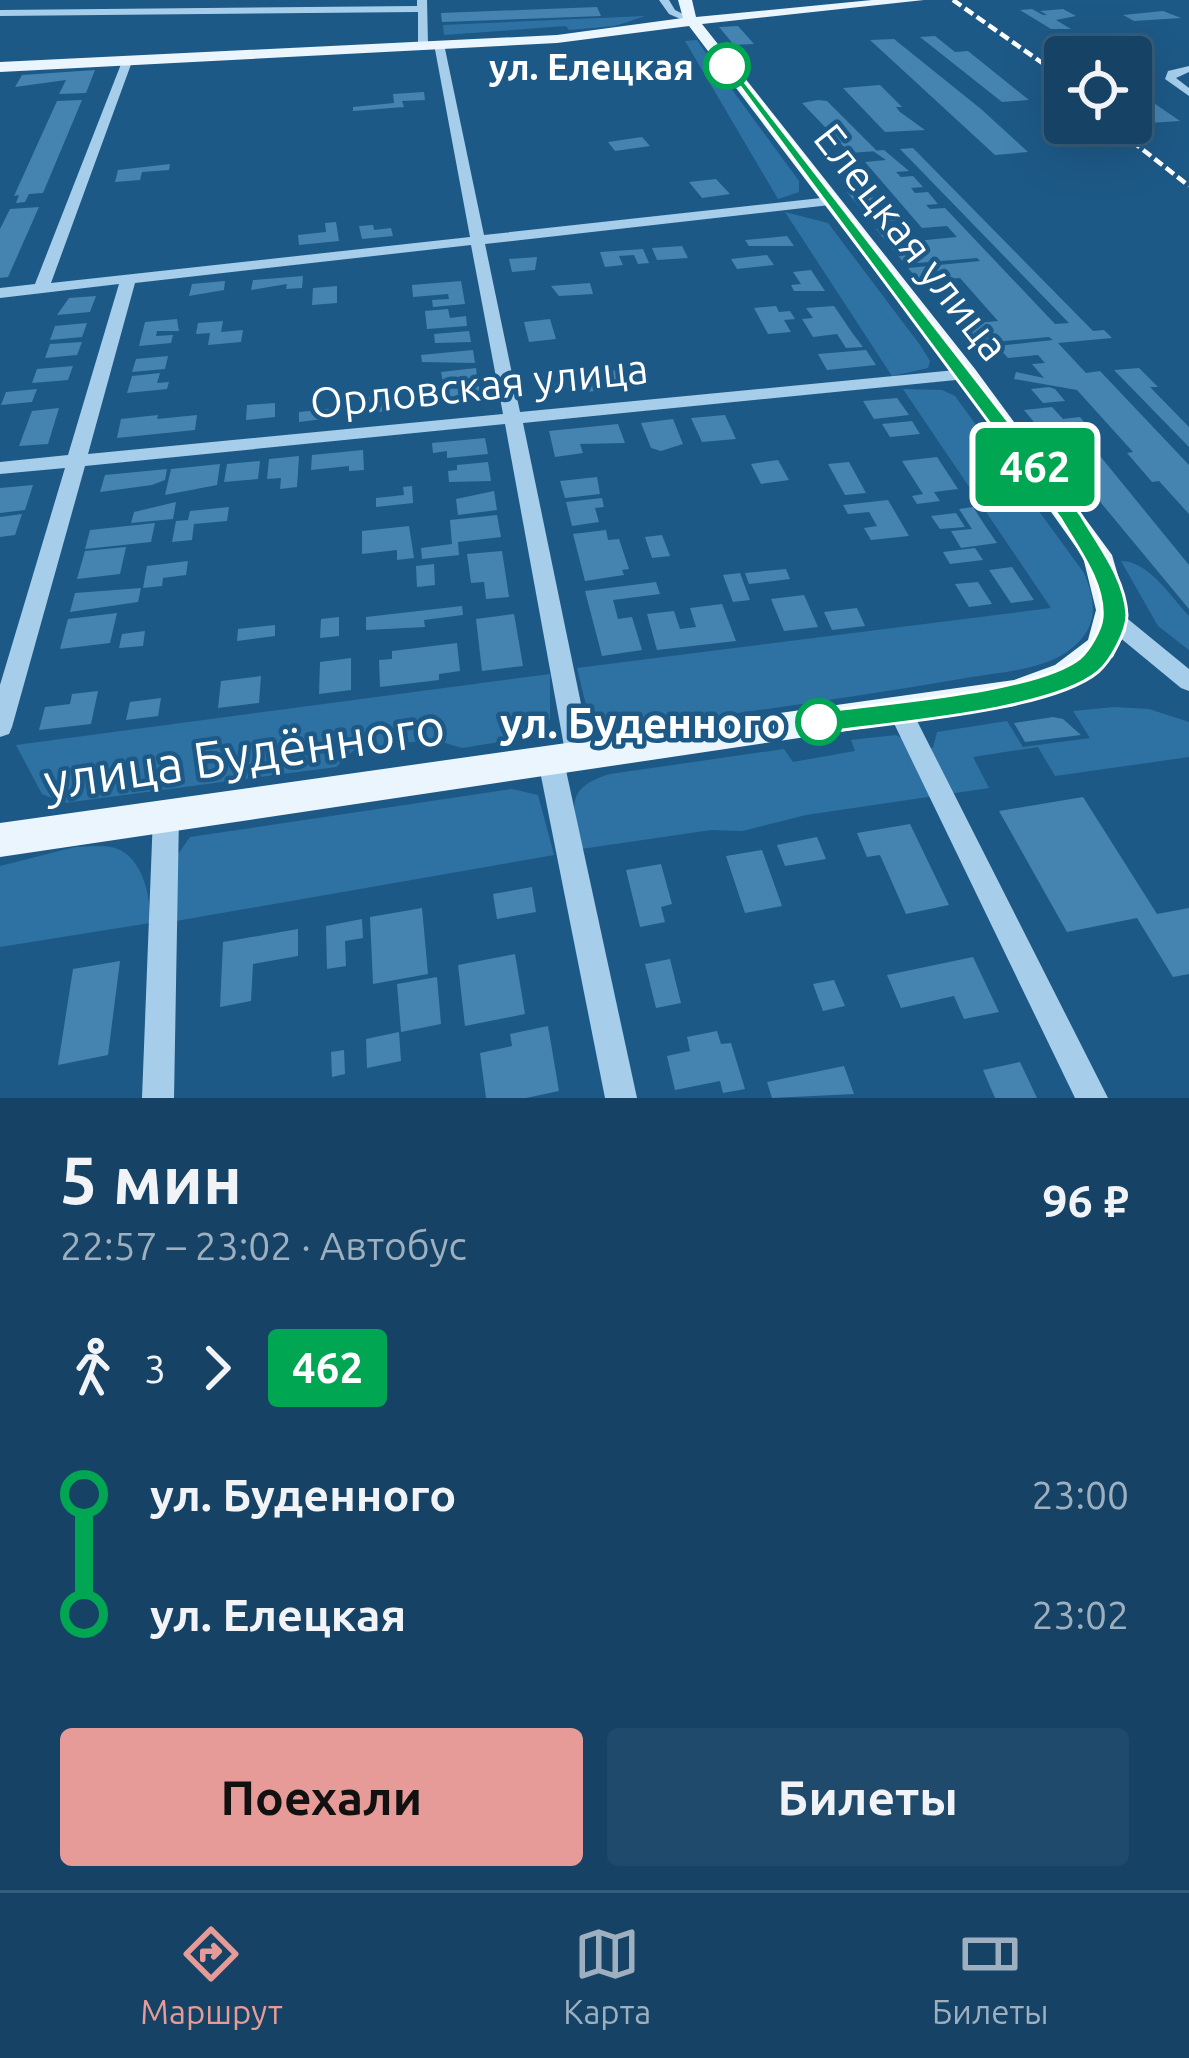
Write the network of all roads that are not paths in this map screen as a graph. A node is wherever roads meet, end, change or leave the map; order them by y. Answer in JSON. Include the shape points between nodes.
{"nodes":[{"id":1,"x":664,"y":0,"type":"edge"},
{"id":2,"x":917,"y":0,"type":"edge"},
{"id":3,"x":423,"y":4,"type":"edge"},
{"id":4,"x":693,"y":7,"type":"edge"},
{"id":5,"x":0,"y":13,"type":"edge"},
{"id":6,"x":431,"y":44,"type":"junction"},
{"id":7,"x":128,"y":59,"type":"junction"},
{"id":8,"x":0,"y":67,"type":"edge"},
{"id":9,"x":1189,"y":69,"type":"edge"},
{"id":10,"x":1189,"y":93,"type":"edge"},
{"id":11,"x":830,"y":201,"type":"junction"},
{"id":12,"x":480,"y":241,"type":"junction"},
{"id":13,"x":129,"y":277,"type":"junction"},
{"id":14,"x":42,"y":287,"type":"junction"},
{"id":15,"x":0,"y":293,"type":"edge"},
{"id":16,"x":966,"y":374,"type":"junction"},
{"id":17,"x":516,"y":418,"type":"junction"},
{"id":18,"x":78,"y":460,"type":"junction"},
{"id":19,"x":0,"y":468,"type":"edge"},
{"id":20,"x":1115,"y":621,"type":"junction"},
{"id":21,"x":1189,"y":682,"type":"edge"},
{"id":22,"x":900,"y":711,"type":"junction"},
{"id":23,"x":0,"y":727,"type":"edge"},
{"id":24,"x":565,"y":759,"type":"junction"},
{"id":25,"x":166,"y":816,"type":"junction"},
{"id":26,"x":0,"y":840,"type":"edge"},
{"id":27,"x":158,"y":1098,"type":"edge"},
{"id":28,"x":621,"y":1098,"type":"edge"},
{"id":29,"x":1092,"y":1098,"type":"edge"}],
"edges":[{"from":1,"to":4,"type":"street","via":[[672,12]]},
{"from":2,"to":4,"type":"main road"},
{"from":3,"to":5,"type":"street"},
{"from":3,"to":6,"type":"street"},
{"from":4,"to":6,"type":"main road","via":[[592,36]]},
{"from":4,"to":11,"type":"main road","name":"Елецкая улица"},
{"from":6,"to":7,"type":"main road"},
{"from":6,"to":12,"type":"street"},
{"from":7,"to":8,"type":"main road"},
{"from":7,"to":14,"type":"street"},
{"from":9,"to":10,"type":"street","via":[[1169,79]]},
{"from":11,"to":12,"type":"street"},
{"from":11,"to":16,"type":"main road","name":"Елецкая улица"},
{"from":12,"to":13,"type":"street"},
{"from":12,"to":17,"type":"street"},
{"from":13,"to":14,"type":"street"},
{"from":13,"to":18,"type":"street"},
{"from":14,"to":15,"type":"street"},
{"from":16,"to":17,"type":"street","name":"Орловская улица"},
{"from":16,"to":20,"type":"main road","name":"Елецкая улица","via":[[1096,555]]},
{"from":17,"to":18,"type":"street","name":"Орловская улица"},
{"from":17,"to":24,"type":"street"},
{"from":18,"to":19,"type":"street","name":"Орловская улица"},
{"from":18,"to":23,"type":"street"},
{"from":20,"to":21,"type":"street"},
{"from":20,"to":22,"type":"main road","name":"улица Будённого","via":[[1089,664],[1058,681]]},
{"from":22,"to":24,"type":"main road","name":"улица Будённого"},
{"from":22,"to":29,"type":"street"},
{"from":24,"to":25,"type":"main road","name":"улица Будённого"},
{"from":24,"to":28,"type":"street"},
{"from":25,"to":26,"type":"main road","name":"улица Будённого"},
{"from":25,"to":27,"type":"street"}]}
